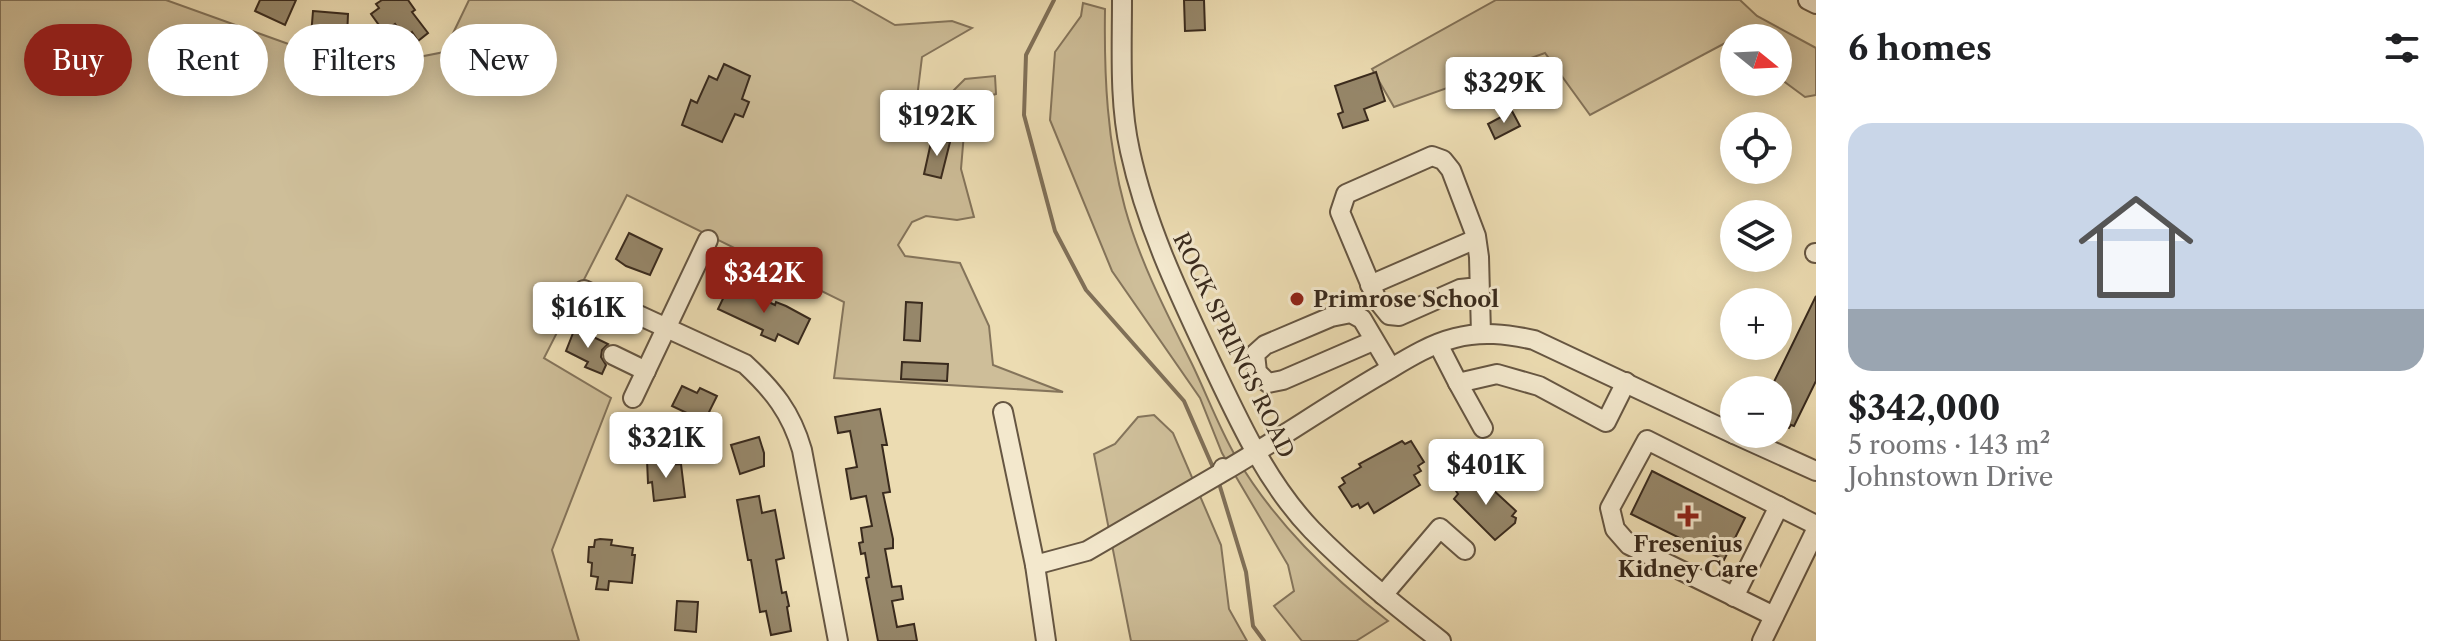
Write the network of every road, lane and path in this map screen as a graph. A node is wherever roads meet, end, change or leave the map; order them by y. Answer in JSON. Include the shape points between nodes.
{"nodes":[{"id":1,"x":1122,"y":0,"type":"edge"},
{"id":2,"x":1808,"y":0,"type":"edge"},
{"id":3,"x":1816,"y":4,"type":"edge"},
{"id":4,"x":1476,"y":239,"type":"junction"},
{"id":5,"x":708,"y":240,"type":"dead end"},
{"id":6,"x":1370,"y":285,"type":"junction"},
{"id":7,"x":1479,"y":287,"type":"junction"},
{"id":8,"x":584,"y":290,"type":"dead end"},
{"id":9,"x":667,"y":329,"type":"junction"},
{"id":10,"x":1481,"y":334,"type":"junction"},
{"id":11,"x":1373,"y":341,"type":"junction"},
{"id":12,"x":1438,"y":344,"type":"junction"},
{"id":13,"x":613,"y":355,"type":"dead end"},
{"id":14,"x":1391,"y":368,"type":"junction"},
{"id":15,"x":646,"y":371,"type":"junction"},
{"id":16,"x":1626,"y":382,"type":"junction"},
{"id":17,"x":1458,"y":383,"type":"junction"},
{"id":18,"x":633,"y":398,"type":"dead end"},
{"id":19,"x":1023,"y":419,"type":"dead end"},
{"id":20,"x":1720,"y":427,"type":"edge"},
{"id":21,"x":1483,"y":428,"type":"dead end"},
{"id":22,"x":1765,"y":448,"type":"edge"},
{"id":23,"x":1257,"y":453,"type":"junction"},
{"id":24,"x":1816,"y":471,"type":"edge"},
{"id":25,"x":1779,"y":506,"type":"junction"},
{"id":26,"x":1816,"y":527,"type":"edge"},
{"id":27,"x":1465,"y":550,"type":"dead end"},
{"id":28,"x":1035,"y":565,"type":"junction"},
{"id":29,"x":1383,"y":595,"type":"junction"},
{"id":30,"x":1734,"y":597,"type":"junction"},
{"id":31,"x":1774,"y":616,"type":"junction"},
{"id":32,"x":838,"y":641,"type":"edge"},
{"id":33,"x":1046,"y":641,"type":"edge"},
{"id":34,"x":1441,"y":641,"type":"edge"},
{"id":35,"x":1762,"y":641,"type":"edge"}],
"edges":[{"from":1,"to":23,"type":"street","name":"ROCK SPRINGS ROAD","via":[[1125,113],[1143,205],[1171,277]]},
{"from":2,"to":3,"type":"street"},
{"from":4,"to":6,"type":"street"},
{"from":4,"to":6,"type":"street","via":[[1451,170],[1432,156],[1346,194],[1340,212]]},
{"from":4,"to":7,"type":"street"},
{"from":5,"to":9,"type":"street"},
{"from":6,"to":7,"type":"street","via":[[1383,310],[1399,316],[1460,289]]},
{"from":7,"to":10,"type":"street"},
{"from":8,"to":9,"type":"street"},
{"from":9,"to":15,"type":"street"},
{"from":9,"to":32,"type":"street","via":[[745,364],[794,424]]},
{"from":10,"to":12,"type":"street"},
{"from":10,"to":16,"type":"street","via":[[1534,340]]},
{"from":11,"to":11,"type":"street","via":[[1362,319],[1351,313],[1331,317],[1265,345],[1255,354],[1257,372],[1268,383],[1283,380]]},
{"from":11,"to":14,"type":"street"},
{"from":12,"to":14,"type":"street"},
{"from":12,"to":17,"type":"street"},
{"from":13,"to":15,"type":"street"},
{"from":14,"to":23,"type":"street"},
{"from":15,"to":18,"type":"street"},
{"from":16,"to":17,"type":"street","via":[[1606,422],[1539,386],[1497,374]]},
{"from":16,"to":20,"type":"street"},
{"from":17,"to":21,"type":"street"},
{"from":19,"to":28,"type":"street","via":[[1003,416]]},
{"from":22,"to":24,"type":"street"},
{"from":23,"to":28,"type":"street","via":[[1087,551]]},
{"from":23,"to":29,"type":"street","name":"ROCK SPRINGS ROAD","via":[[1311,529]]},
{"from":25,"to":26,"type":"street"},
{"from":25,"to":30,"type":"street"},
{"from":25,"to":30,"type":"street","via":[[1647,440],[1610,508],[1615,529],[1629,545]]},
{"from":26,"to":31,"type":"street"},
{"from":27,"to":29,"type":"street","via":[[1440,528]]},
{"from":28,"to":33,"type":"street"},
{"from":29,"to":34,"type":"street","name":"ROCK SPRINGS ROAD"},
{"from":30,"to":31,"type":"street"},
{"from":31,"to":35,"type":"street"}]}
